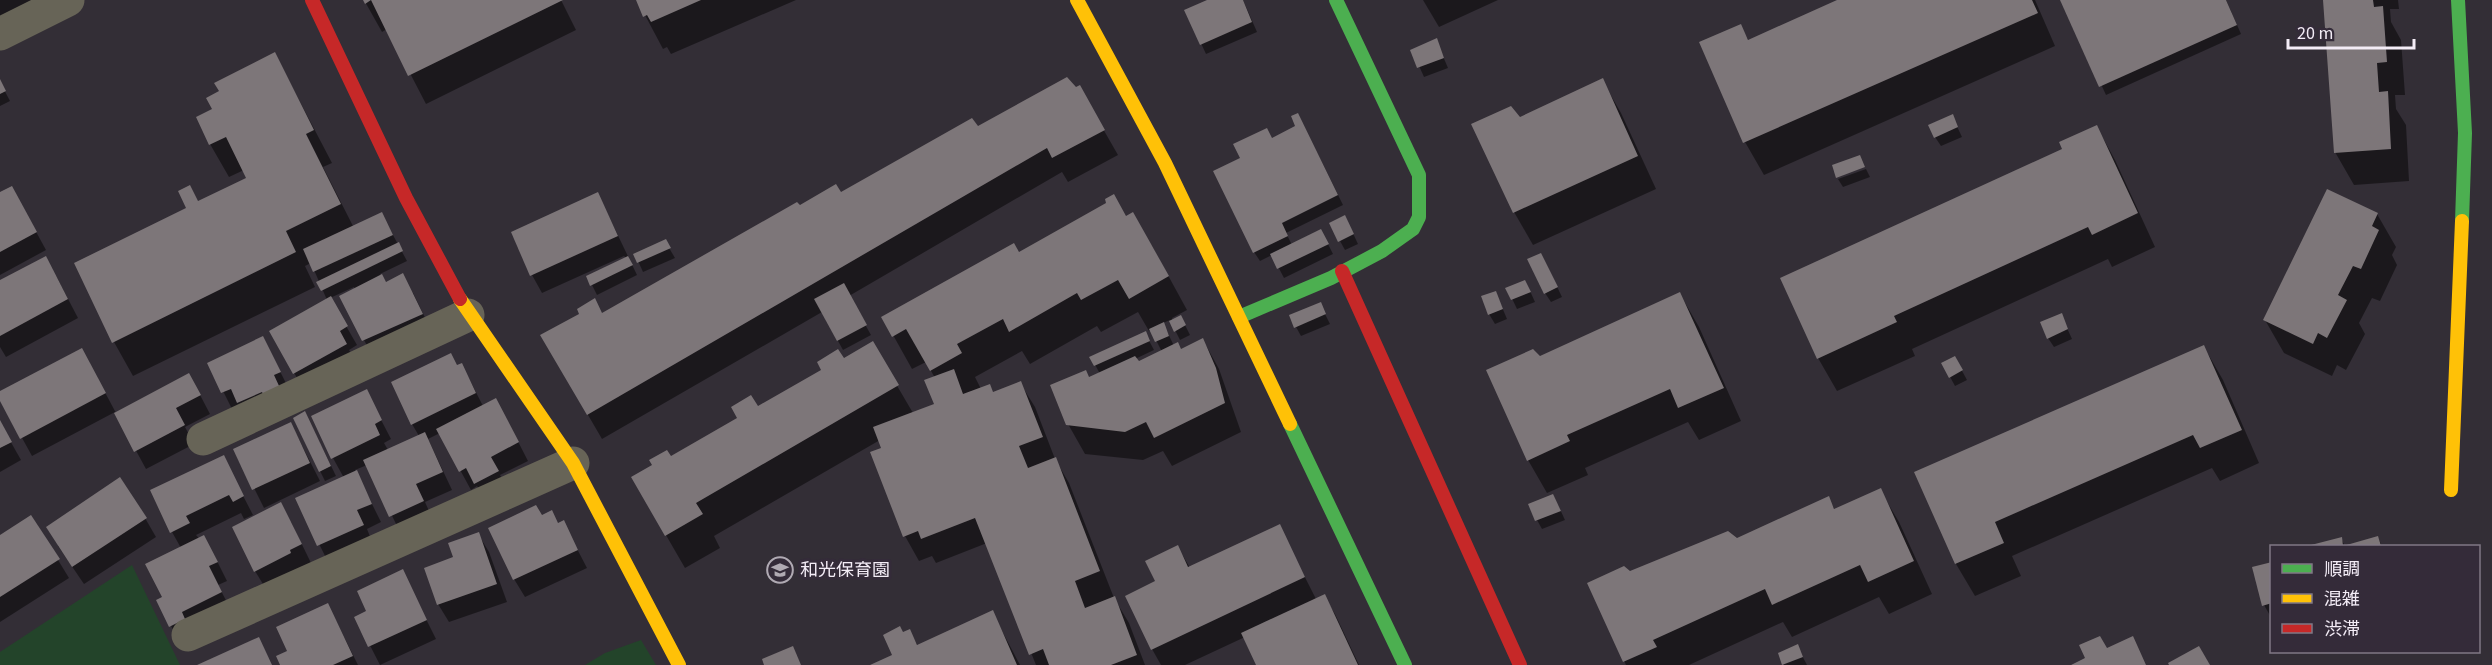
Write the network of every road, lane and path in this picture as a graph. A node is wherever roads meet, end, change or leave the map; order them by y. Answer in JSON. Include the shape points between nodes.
{"nodes":[{"id":1,"x":68,"y":0,"type":"edge"},
{"id":2,"x":312,"y":0,"type":"edge"},
{"id":3,"x":1077,"y":0,"type":"edge"},
{"id":4,"x":1336,"y":0,"type":"edge"},
{"id":5,"x":2458,"y":0,"type":"edge"},
{"id":6,"x":0,"y":34,"type":"edge"},
{"id":7,"x":1342,"y":271,"type":"junction"},
{"id":8,"x":468,"y":315,"type":"junction"},
{"id":9,"x":1239,"y":317,"type":"junction"},
{"id":10,"x":203,"y":439,"type":"dead end"},
{"id":11,"x":573,"y":463,"type":"junction"},
{"id":12,"x":2451,"y":490,"type":"dead end"},
{"id":13,"x":188,"y":635,"type":"dead end"},
{"id":14,"x":679,"y":665,"type":"edge"},
{"id":15,"x":1405,"y":665,"type":"edge"},
{"id":16,"x":1520,"y":665,"type":"edge"}],
"edges":[{"from":1,"to":6,"type":"street"},
{"from":2,"to":8,"type":"street","via":[[406,198]]},
{"from":3,"to":9,"type":"street","via":[[1165,163]]},
{"from":4,"to":7,"type":"street","via":[[1419,175],[1421,207],[1413,229],[1385,250]]},
{"from":5,"to":12,"type":"street","via":[[2465,132]]},
{"from":7,"to":9,"type":"street"},
{"from":7,"to":16,"type":"street"},
{"from":8,"to":10,"type":"street"},
{"from":8,"to":11,"type":"street"},
{"from":9,"to":15,"type":"street"},
{"from":11,"to":13,"type":"street"},
{"from":11,"to":14,"type":"street"}]}
